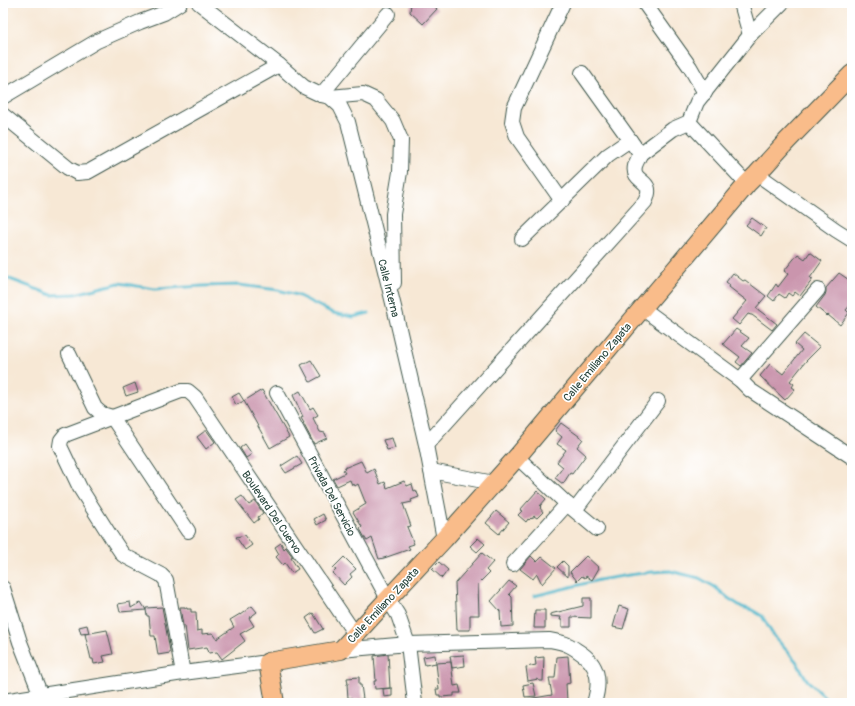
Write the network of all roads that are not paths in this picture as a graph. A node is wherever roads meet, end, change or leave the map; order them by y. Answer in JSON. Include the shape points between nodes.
{"nodes":[{"id":1,"x":180,"y":3,"type":"edge"},
{"id":2,"x":199,"y":3,"type":"edge"},
{"id":3,"x":562,"y":3,"type":"edge"},
{"id":4,"x":741,"y":3,"type":"edge"},
{"id":5,"x":782,"y":3,"type":"edge"},
{"id":6,"x":645,"y":4,"type":"edge"},
{"id":7,"x":388,"y":14,"type":"dead end"},
{"id":8,"x":750,"y":35,"type":"junction"},
{"id":9,"x":279,"y":65,"type":"junction"},
{"id":10,"x":582,"y":73,"type":"dead end"},
{"id":11,"x":852,"y":74,"type":"edge"},
{"id":12,"x":705,"y":93,"type":"junction"},
{"id":13,"x":3,"y":97,"type":"edge"},
{"id":14,"x":330,"y":99,"type":"junction"},
{"id":15,"x":3,"y":115,"type":"edge"},
{"id":16,"x":689,"y":122,"type":"junction"},
{"id":17,"x":630,"y":140,"type":"junction"},
{"id":18,"x":640,"y":154,"type":"junction"},
{"id":19,"x":752,"y":179,"type":"junction"},
{"id":20,"x":562,"y":201,"type":"junction"},
{"id":21,"x":522,"y":239,"type":"dead end"},
{"id":22,"x":852,"y":240,"type":"edge"},
{"id":23,"x":818,"y":290,"type":"dead end"},
{"id":24,"x":394,"y":307,"type":"junction"},
{"id":25,"x":642,"y":308,"type":"junction"},
{"id":26,"x":69,"y":354,"type":"dead end"},
{"id":27,"x":740,"y":380,"type":"junction"},
{"id":28,"x":277,"y":393,"type":"dead end"},
{"id":29,"x":658,"y":401,"type":"dead end"},
{"id":30,"x":112,"y":417,"type":"junction"},
{"id":31,"x":426,"y":445,"type":"junction"},
{"id":32,"x":517,"y":457,"type":"junction"},
{"id":33,"x":852,"y":457,"type":"edge"},
{"id":34,"x":431,"y":472,"type":"junction"},
{"id":35,"x":494,"y":483,"type":"junction"},
{"id":36,"x":571,"y":507,"type":"junction"},
{"id":37,"x":597,"y":529,"type":"dead end"},
{"id":38,"x":188,"y":531,"type":"dead end"},
{"id":39,"x":444,"y":539,"type":"junction"},
{"id":40,"x":513,"y":564,"type":"dead end"},
{"id":41,"x":3,"y":588,"type":"edge"},
{"id":42,"x":388,"y":599,"type":"junction"},
{"id":43,"x":355,"y":634,"type":"junction"},
{"id":44,"x":408,"y":644,"type":"junction"},
{"id":45,"x":341,"y":650,"type":"junction"},
{"id":46,"x":268,"y":662,"type":"junction"},
{"id":47,"x":183,"y":673,"type":"junction"},
{"id":48,"x":43,"y":699,"type":"edge"},
{"id":49,"x":3,"y":701,"type":"edge"},
{"id":50,"x":275,"y":703,"type":"edge"},
{"id":51,"x":415,"y":703,"type":"edge"},
{"id":52,"x":594,"y":703,"type":"edge"}],
"edges":[{"from":1,"to":13,"type":"street","via":[[164,13],[97,41]]},
{"from":2,"to":9,"type":"street"},
{"from":3,"to":20,"type":"street","via":[[514,108],[512,122],[517,137]]},
{"from":4,"to":8,"type":"street"},
{"from":5,"to":8,"type":"street"},
{"from":6,"to":12,"type":"street","via":[[690,67]]},
{"from":7,"to":14,"type":"street"},
{"from":8,"to":12,"type":"street"},
{"from":9,"to":14,"type":"street","via":[[304,87]]},
{"from":9,"to":15,"type":"street","via":[[88,172],[77,173],[68,168]]},
{"from":10,"to":17,"type":"street"},
{"from":11,"to":19,"type":"main road","name":"Calle Emiliano Zapata"},
{"from":12,"to":16,"type":"street","via":[[697,102]]},
{"from":14,"to":24,"type":"street","name":"Calle Interna","via":[[348,122]]},
{"from":14,"to":24,"type":"street","via":[[363,94],[376,100],[393,121],[401,140],[400,172],[393,214]]},
{"from":16,"to":18,"type":"street","via":[[673,129]]},
{"from":16,"to":19,"type":"street"},
{"from":17,"to":18,"type":"street"},
{"from":17,"to":20,"type":"street","via":[[608,155]]},
{"from":18,"to":31,"type":"street","via":[[635,167],[638,178],[649,190],[645,202]]},
{"from":19,"to":22,"type":"street"},
{"from":19,"to":25,"type":"main road","name":"Calle Emiliano Zapata"},
{"from":20,"to":21,"type":"street"},
{"from":23,"to":27,"type":"street"},
{"from":24,"to":31,"type":"street","name":"Calle Interna"},
{"from":25,"to":27,"type":"street"},
{"from":25,"to":32,"type":"main road","name":"Calle Emiliano Zapata"},
{"from":26,"to":30,"type":"street","via":[[95,408],[102,414]]},
{"from":27,"to":33,"type":"street","via":[[750,390]]},
{"from":28,"to":42,"type":"street","name":"Privada Del Servicio"},
{"from":29,"to":36,"type":"street"},
{"from":30,"to":38,"type":"street"},
{"from":30,"to":43,"type":"street","name":"Boulevard Del Cuervo","via":[[180,391],[188,391],[195,397]]},
{"from":30,"to":47,"type":"street","via":[[65,435],[60,446],[80,488],[123,555],[166,580]]},
{"from":31,"to":34,"type":"street","name":"Calle Interna"},
{"from":32,"to":35,"type":"main road","name":"Calle Emiliano Zapata"},
{"from":32,"to":36,"type":"street"},
{"from":34,"to":35,"type":"street"},
{"from":34,"to":39,"type":"street","name":"Calle Interna"},
{"from":35,"to":39,"type":"main road","name":"Calle Emiliano Zapata"},
{"from":36,"to":37,"type":"street"},
{"from":36,"to":40,"type":"street"},
{"from":39,"to":42,"type":"main road","name":"Calle Emiliano Zapata"},
{"from":41,"to":48,"type":"street","via":[[20,642]]},
{"from":42,"to":43,"type":"main road","name":"Calle Emiliano Zapata"},
{"from":42,"to":44,"type":"street","name":"Privada Del Servicio","via":[[398,615]]},
{"from":43,"to":45,"type":"main road","name":"Calle Emiliano Zapata"},
{"from":44,"to":45,"type":"street","name":"Calle Emiliano Zapata"},
{"from":44,"to":51,"type":"street","name":"Privada Del Servicio"},
{"from":44,"to":52,"type":"street","name":"Calle Emiliano Zapata","via":[[549,640],[567,644],[592,662],[597,674]]},
{"from":45,"to":46,"type":"main road","name":"Calle Emiliano Zapata"},
{"from":46,"to":47,"type":"street","name":"Calle Emiliano Zapata"},
{"from":46,"to":50,"type":"main road"},
{"from":47,"to":48,"type":"street","name":"Calle Emiliano Zapata"},
{"from":48,"to":49,"type":"street","name":"Calle Emiliano Zapata"}]}
